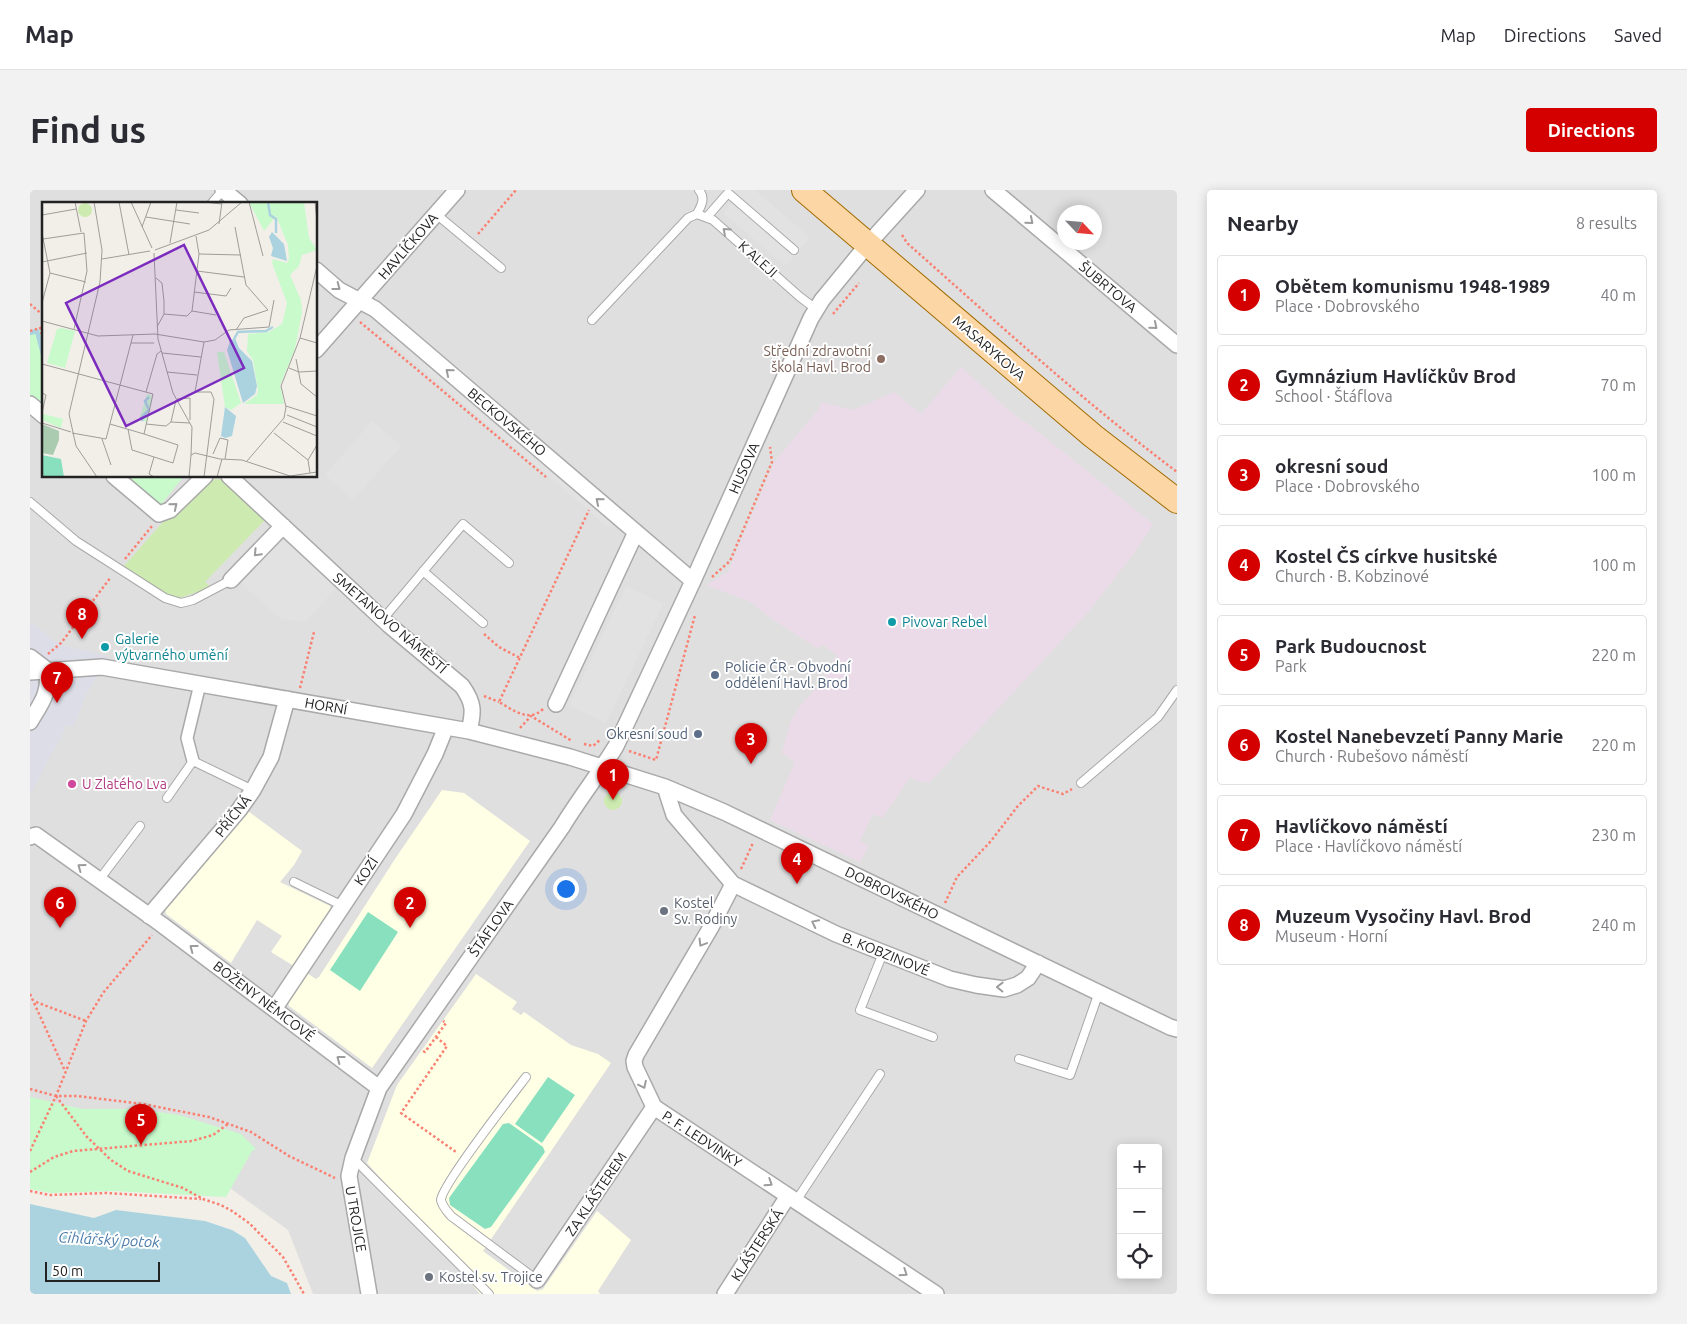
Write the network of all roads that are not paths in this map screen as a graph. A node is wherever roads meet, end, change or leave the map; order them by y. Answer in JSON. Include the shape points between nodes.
{"nodes":[{"id":1,"x":223,"y":190,"type":"edge"},
{"id":2,"x":457,"y":190,"type":"edge"},
{"id":3,"x":699,"y":190,"type":"edge"},
{"id":4,"x":804,"y":190,"type":"edge"},
{"id":5,"x":917,"y":190,"type":"edge"},
{"id":6,"x":993,"y":190,"type":"edge"},
{"id":7,"x":728,"y":191,"type":"edge"},
{"id":8,"x":213,"y":202,"type":"edge"},
{"id":9,"x":238,"y":202,"type":"edge"},
{"id":10,"x":436,"y":214,"type":"junction"},
{"id":11,"x":697,"y":214,"type":"junction"},
{"id":12,"x":707,"y":217,"type":"junction"},
{"id":13,"x":868,"y":244,"type":"junction"},
{"id":14,"x":794,"y":250,"type":"dead end"},
{"id":15,"x":501,"y":268,"type":"dead end"},
{"id":16,"x":318,"y":272,"type":"edge"},
{"id":17,"x":360,"y":301,"type":"junction"},
{"id":18,"x":816,"y":309,"type":"junction"},
{"id":19,"x":592,"y":320,"type":"dead end"},
{"id":20,"x":1177,"y":345,"type":"edge"},
{"id":21,"x":318,"y":348,"type":"edge"},
{"id":22,"x":30,"y":404,"type":"edge"},
{"id":23,"x":42,"y":414,"type":"edge"},
{"id":24,"x":116,"y":478,"type":"edge"},
{"id":25,"x":203,"y":478,"type":"edge"},
{"id":26,"x":231,"y":478,"type":"edge"},
{"id":27,"x":1177,"y":501,"type":"edge"},
{"id":28,"x":30,"y":502,"type":"edge"},
{"id":29,"x":282,"y":526,"type":"junction"},
{"id":30,"x":636,"y":532,"type":"junction"},
{"id":31,"x":509,"y":563,"type":"dead end"},
{"id":32,"x":423,"y":571,"type":"junction"},
{"id":33,"x":231,"y":580,"type":"joint"},
{"id":34,"x":693,"y":582,"type":"junction"},
{"id":35,"x":383,"y":619,"type":"junction"},
{"id":36,"x":480,"y":626,"type":"road end"},
{"id":37,"x":36,"y":666,"type":"edge"},
{"id":38,"x":200,"y":684,"type":"junction"},
{"id":39,"x":1177,"y":690,"type":"edge"},
{"id":40,"x":287,"y":699,"type":"junction"},
{"id":41,"x":556,"y":704,"type":"road end"},
{"id":42,"x":30,"y":722,"type":"edge"},
{"id":43,"x":446,"y":727,"type":"junction"},
{"id":44,"x":469,"y":731,"type":"junction"},
{"id":45,"x":193,"y":761,"type":"junction"},
{"id":46,"x":603,"y":768,"type":"junction"},
{"id":47,"x":1081,"y":783,"type":"road end"},
{"id":48,"x":665,"y":787,"type":"junction"},
{"id":49,"x":253,"y":790,"type":"junction"},
{"id":50,"x":168,"y":798,"type":"dead end"},
{"id":51,"x":140,"y":826,"type":"dead end"},
{"id":52,"x":30,"y":837,"type":"edge"},
{"id":53,"x":99,"y":880,"type":"junction"},
{"id":54,"x":294,"y":882,"type":"dead end"},
{"id":55,"x":733,"y":884,"type":"junction"},
{"id":56,"x":343,"y":906,"type":"junction"},
{"id":57,"x":155,"y":920,"type":"junction"},
{"id":58,"x":883,"y":952,"type":"junction"},
{"id":59,"x":1038,"y":963,"type":"junction"},
{"id":60,"x":1099,"y":992,"type":"junction"},
{"id":61,"x":274,"y":1009,"type":"junction"},
{"id":62,"x":1177,"y":1029,"type":"edge"},
{"id":63,"x":933,"y":1037,"type":"dead end"},
{"id":64,"x":1019,"y":1059,"type":"dead end"},
{"id":65,"x":880,"y":1074,"type":"dead end"},
{"id":66,"x":526,"y":1077,"type":"dead end"},
{"id":67,"x":379,"y":1088,"type":"junction"},
{"id":68,"x":654,"y":1108,"type":"junction"},
{"id":69,"x":353,"y":1158,"type":"junction"},
{"id":70,"x":792,"y":1198,"type":"junction"},
{"id":71,"x":537,"y":1280,"type":"joint"},
{"id":72,"x":369,"y":1294,"type":"edge"},
{"id":73,"x":489,"y":1294,"type":"edge"},
{"id":74,"x":725,"y":1294,"type":"edge"},
{"id":75,"x":936,"y":1294,"type":"edge"}],
"edges":[{"from":1,"to":8,"type":"lane"},
{"from":1,"to":9,"type":"street"},
{"from":2,"to":10,"type":"street","name":"HAVLÍČKOVA"},
{"from":3,"to":11,"type":"lane","via":[[703,197]]},
{"from":4,"to":13,"type":"main road","name":"MASARYKOVA"},
{"from":5,"to":13,"type":"street","name":"HUSOVA"},
{"from":6,"to":20,"type":"street","name":"ŠUBRTOVA","one_way":true},
{"from":7,"to":12,"type":"lane"},
{"from":7,"to":14,"type":"lane"},
{"from":10,"to":15,"type":"lane"},
{"from":10,"to":17,"type":"street","name":"HAVLÍČKOVA"},
{"from":11,"to":12,"type":"lane","name":"K ALEJI"},
{"from":11,"to":19,"type":"lane","via":[[688,218]]},
{"from":18,"to":12,"type":"lane","name":"K ALEJI","one_way":true},
{"from":13,"to":18,"type":"street","name":"HUSOVA"},
{"from":13,"to":27,"type":"main road","name":"MASARYKOVA","via":[[1093,436]]},
{"from":16,"to":17,"type":"street","name":"BECKOVSKÉHO","one_way":true,"via":[[339,290]]},
{"from":17,"to":21,"type":"street","name":"HAVLÍČKOVA"},
{"from":30,"to":17,"type":"street","name":"BECKOVSKÉHO","one_way":true,"via":[[375,309]]},
{"from":18,"to":34,"type":"street","name":"HUSOVA"},
{"from":22,"to":23,"type":"street"},
{"from":24,"to":25,"type":"street","one_way":true,"via":[[159,514],[170,510]]},
{"from":26,"to":29,"type":"street","name":"SMETANOVO NÁMĚSTÍ"},
{"from":28,"to":33,"type":"lane","via":[[76,541],[165,598],[181,603],[193,600]]},
{"from":29,"to":33,"type":"street","one_way":true},
{"from":29,"to":35,"type":"street","name":"SMETANOVO NÁMĚSTÍ"},
{"from":30,"to":34,"type":"street","name":"BECKOVSKÉHO"},
{"from":30,"to":41,"type":"street"},
{"from":31,"to":32,"type":"lane","via":[[462,524]]},
{"from":32,"to":35,"type":"lane"},
{"from":32,"to":36,"type":"lane"},
{"from":34,"to":46,"type":"street","name":"HUSOVA"},
{"from":35,"to":44,"type":"street","name":"SMETANOVO NÁMĚSTÍ","via":[[462,686],[473,707]]},
{"from":37,"to":38,"type":"street","name":"HORNÍ","via":[[102,667]]},
{"from":37,"to":42,"type":"street","via":[[48,687]]},
{"from":38,"to":40,"type":"street","name":"HORNÍ"},
{"from":38,"to":45,"type":"street","via":[[187,738]]},
{"from":39,"to":47,"type":"lane","via":[[1158,717]]},
{"from":40,"to":43,"type":"street","name":"HORNÍ"},
{"from":40,"to":49,"type":"street","name":"PŘÍČNÁ","via":[[271,757]]},
{"from":43,"to":44,"type":"street","name":"HORNÍ"},
{"from":43,"to":56,"type":"street","name":"KOZÍ","via":[[404,814]]},
{"from":44,"to":46,"type":"street","name":"HORNÍ"},
{"from":45,"to":49,"type":"lane"},
{"from":45,"to":50,"type":"lane"},
{"from":46,"to":48,"type":"street","name":"DOBROVSKÉHO"},
{"from":46,"to":67,"type":"street","name":"ŠTÁFLOVA"},
{"from":48,"to":55,"type":"street","via":[[674,814]]},
{"from":48,"to":59,"type":"street","name":"DOBROVSKÉHO","via":[[760,829]]},
{"from":49,"to":57,"type":"street","name":"PŘÍČNÁ"},
{"from":51,"to":53,"type":"lane"},
{"from":53,"to":52,"type":"street","name":"BOŽENY NĚMCOVÉ","one_way":true,"via":[[36,835]]},
{"from":53,"to":57,"type":"street","name":"BOŽENY NĚMCOVÉ"},
{"from":54,"to":56,"type":"lane"},
{"from":58,"to":55,"type":"street","name":"B. KOBZINOVÉ","one_way":true,"via":[[836,934]]},
{"from":55,"to":68,"type":"street","name":"P. F. LEDVINKY","one_way":true,"via":[[636,1055],[635,1067]]},
{"from":56,"to":61,"type":"street","name":"KOZÍ"},
{"from":61,"to":57,"type":"street","name":"BOŽENY NĚMCOVÉ","one_way":true},
{"from":59,"to":58,"type":"street","name":"B. KOBZINOVÉ","one_way":true,"via":[[1028,978],[1004,989],[962,983]]},
{"from":58,"to":63,"type":"lane","via":[[860,1010]]},
{"from":59,"to":60,"type":"street","name":"DOBROVSKÉHO"},
{"from":60,"to":62,"type":"street","name":"DOBROVSKÉHO"},
{"from":60,"to":64,"type":"lane","via":[[1070,1075]]},
{"from":67,"to":61,"type":"street","name":"BOŽENY NĚMCOVÉ","one_way":true},
{"from":65,"to":70,"type":"lane"},
{"from":66,"to":71,"type":"lane","via":[[443,1191],[441,1200],[451,1216]]},
{"from":67,"to":69,"type":"street","name":"U TROJICE"},
{"from":68,"to":70,"type":"street","name":"P. F. LEDVINKY","one_way":true},
{"from":68,"to":71,"type":"street","name":"ZA KLÁŠTEREM"},
{"from":69,"to":72,"type":"street","name":"U TROJICE","via":[[350,1186]]},
{"from":69,"to":73,"type":"lane"},
{"from":70,"to":74,"type":"street","name":"KLÁŠTERSKÁ"},
{"from":70,"to":75,"type":"street","name":"P. F. LEDVINKY","one_way":true}]}
